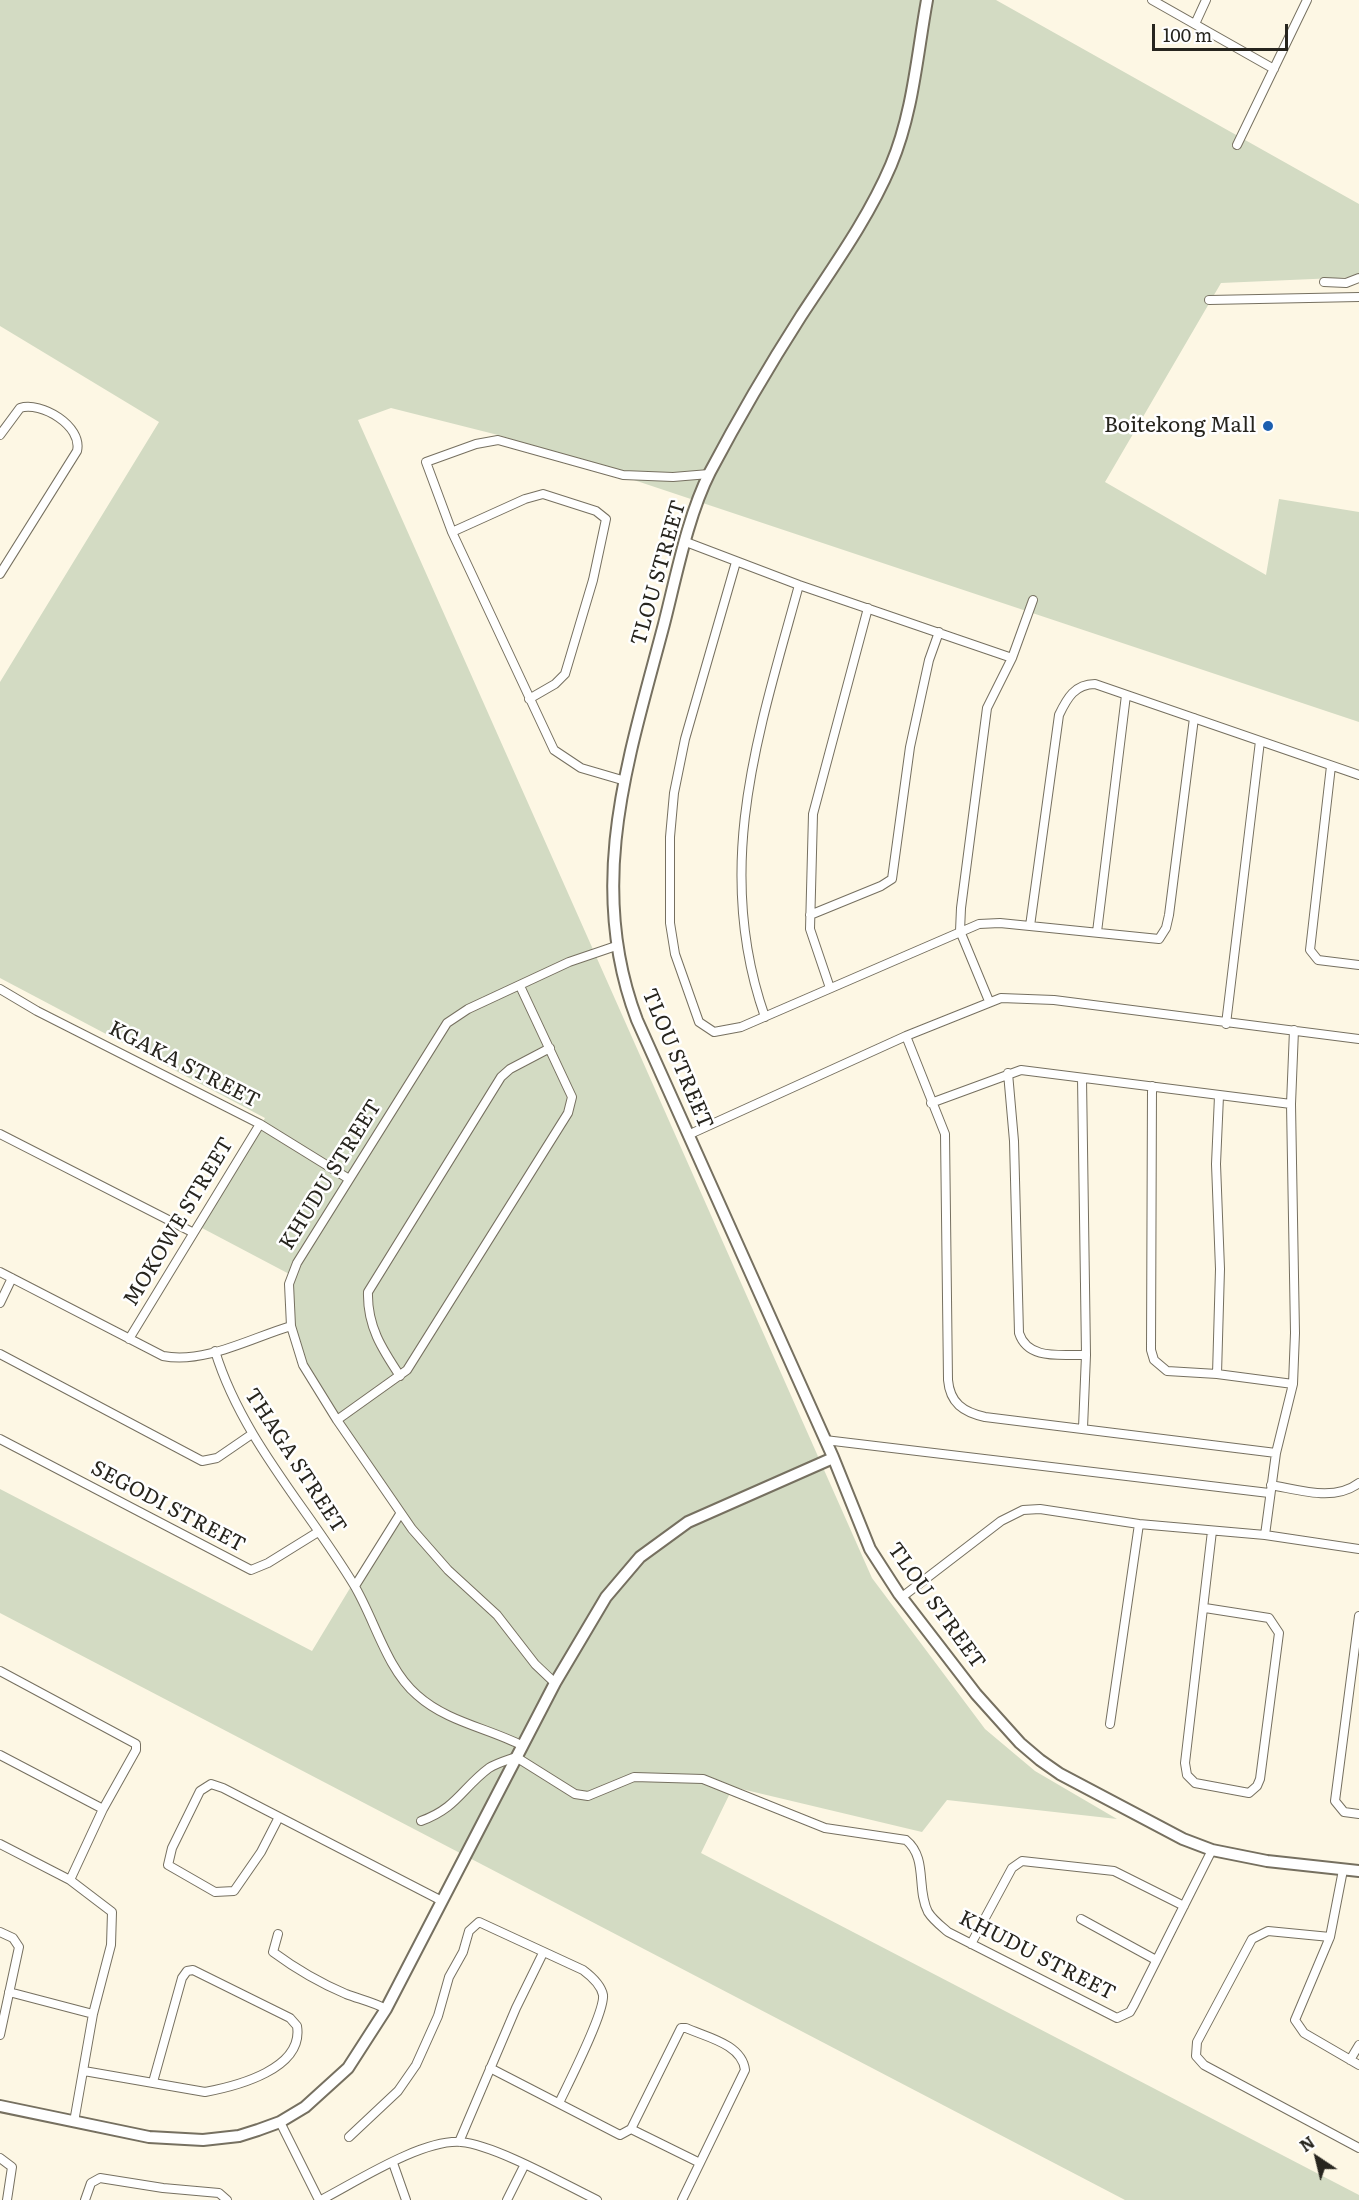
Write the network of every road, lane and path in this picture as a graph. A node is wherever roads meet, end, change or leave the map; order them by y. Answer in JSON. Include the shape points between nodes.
{"nodes":[{"id":1,"x":927,"y":0,"type":"edge"},
{"id":2,"x":1152,"y":0,"type":"edge"},
{"id":3,"x":1206,"y":0,"type":"edge"},
{"id":4,"x":1307,"y":0,"type":"edge"},
{"id":5,"x":1194,"y":24,"type":"junction"},
{"id":6,"x":1274,"y":69,"type":"junction"},
{"id":7,"x":1237,"y":145,"type":"dead end"},
{"id":8,"x":1356,"y":279,"type":"edge"},
{"id":9,"x":1324,"y":282,"type":"dead end"},
{"id":10,"x":1355,"y":297,"type":"edge"},
{"id":11,"x":1209,"y":300,"type":"dead end"},
{"id":12,"x":0,"y":435,"type":"edge"},
{"id":13,"x":709,"y":474,"type":"junction"},
{"id":14,"x":452,"y":532,"type":"junction"},
{"id":15,"x":686,"y":542,"type":"junction"},
{"id":16,"x":736,"y":562,"type":"junction"},
{"id":17,"x":0,"y":574,"type":"edge"},
{"id":18,"x":799,"y":585,"type":"junction"},
{"id":19,"x":1034,"y":600,"type":"dead end"},
{"id":20,"x":868,"y":608,"type":"junction"},
{"id":21,"x":939,"y":632,"type":"junction"},
{"id":22,"x":1012,"y":658,"type":"junction"},
{"id":23,"x":1126,"y":695,"type":"junction"},
{"id":24,"x":529,"y":699,"type":"junction"},
{"id":25,"x":1194,"y":718,"type":"junction"},
{"id":26,"x":1260,"y":741,"type":"junction"},
{"id":27,"x":1331,"y":766,"type":"junction"},
{"id":28,"x":1359,"y":775,"type":"edge"},
{"id":29,"x":622,"y":780,"type":"junction"},
{"id":30,"x":810,"y":915,"type":"junction"},
{"id":31,"x":1030,"y":926,"type":"junction"},
{"id":32,"x":960,"y":931,"type":"junction"},
{"id":33,"x":1097,"y":932,"type":"junction"},
{"id":34,"x":616,"y":946,"type":"junction"},
{"id":35,"x":1359,"y":965,"type":"edge"},
{"id":36,"x":520,"y":986,"type":"junction"},
{"id":37,"x":830,"y":988,"type":"junction"},
{"id":38,"x":0,"y":989,"type":"edge"},
{"id":39,"x":989,"y":1001,"type":"junction"},
{"id":40,"x":765,"y":1017,"type":"junction"},
{"id":41,"x":1226,"y":1023,"type":"junction"},
{"id":42,"x":1294,"y":1030,"type":"junction"},
{"id":43,"x":906,"y":1036,"type":"junction"},
{"id":44,"x":1359,"y":1039,"type":"edge"},
{"id":45,"x":550,"y":1048,"type":"junction"},
{"id":46,"x":1008,"y":1073,"type":"junction"},
{"id":47,"x":1082,"y":1078,"type":"junction"},
{"id":48,"x":1152,"y":1086,"type":"junction"},
{"id":49,"x":1220,"y":1095,"type":"junction"},
{"id":50,"x":931,"y":1103,"type":"junction"},
{"id":51,"x":1291,"y":1104,"type":"junction"},
{"id":52,"x":260,"y":1124,"type":"junction"},
{"id":53,"x":0,"y":1134,"type":"edge"},
{"id":54,"x":688,"y":1135,"type":"junction"},
{"id":55,"x":349,"y":1179,"type":"junction"},
{"id":56,"x":192,"y":1232,"type":"junction"},
{"id":57,"x":0,"y":1272,"type":"edge"},
{"id":58,"x":12,"y":1278,"type":"junction"},
{"id":59,"x":0,"y":1303,"type":"edge"},
{"id":60,"x":291,"y":1326,"type":"junction"},
{"id":61,"x":129,"y":1339,"type":"junction"},
{"id":62,"x":215,"y":1351,"type":"junction"},
{"id":63,"x":0,"y":1354,"type":"edge"},
{"id":64,"x":1086,"y":1355,"type":"junction"},
{"id":65,"x":1217,"y":1374,"type":"junction"},
{"id":66,"x":400,"y":1376,"type":"junction"},
{"id":67,"x":1293,"y":1384,"type":"junction"},
{"id":68,"x":337,"y":1420,"type":"junction"},
{"id":69,"x":1083,"y":1428,"type":"junction"},
{"id":70,"x":252,"y":1434,"type":"junction"},
{"id":71,"x":0,"y":1438,"type":"edge"},
{"id":72,"x":825,"y":1440,"type":"junction"},
{"id":73,"x":1276,"y":1453,"type":"junction"},
{"id":74,"x":833,"y":1458,"type":"junction"},
{"id":75,"x":1359,"y":1483,"type":"edge"},
{"id":76,"x":1270,"y":1489,"type":"junction"},
{"id":77,"x":400,"y":1514,"type":"junction"},
{"id":78,"x":1139,"y":1524,"type":"junction"},
{"id":79,"x":1212,"y":1531,"type":"junction"},
{"id":80,"x":318,"y":1532,"type":"junction"},
{"id":81,"x":1265,"y":1535,"type":"junction"},
{"id":82,"x":1359,"y":1549,"type":"edge"},
{"id":83,"x":355,"y":1586,"type":"junction"},
{"id":84,"x":902,"y":1597,"type":"junction"},
{"id":85,"x":1205,"y":1608,"type":"junction"},
{"id":86,"x":1359,"y":1616,"type":"edge"},
{"id":87,"x":0,"y":1671,"type":"edge"},
{"id":88,"x":555,"y":1683,"type":"junction"},
{"id":89,"x":1110,"y":1724,"type":"dead end"},
{"id":90,"x":523,"y":1746,"type":"junction"},
{"id":91,"x":0,"y":1755,"type":"edge"},
{"id":92,"x":516,"y":1757,"type":"junction"},
{"id":93,"x":103,"y":1809,"type":"junction"},
{"id":94,"x":1359,"y":1814,"type":"edge"},
{"id":95,"x":279,"y":1817,"type":"junction"},
{"id":96,"x":421,"y":1821,"type":"dead end"},
{"id":97,"x":0,"y":1844,"type":"edge"},
{"id":98,"x":1212,"y":1850,"type":"junction"},
{"id":99,"x":1343,"y":1870,"type":"junction"},
{"id":100,"x":1359,"y":1871,"type":"edge"},
{"id":101,"x":70,"y":1880,"type":"junction"},
{"id":102,"x":442,"y":1901,"type":"junction"},
{"id":103,"x":1184,"y":1906,"type":"junction"},
{"id":104,"x":1081,"y":1919,"type":"dead end"},
{"id":105,"x":0,"y":1932,"type":"edge"},
{"id":106,"x":278,"y":1934,"type":"dead end"},
{"id":107,"x":1330,"y":1937,"type":"junction"},
{"id":108,"x":971,"y":1944,"type":"junction"},
{"id":109,"x":543,"y":1953,"type":"junction"},
{"id":110,"x":1156,"y":1960,"type":"junction"},
{"id":111,"x":9,"y":1992,"type":"junction"},
{"id":112,"x":386,"y":2008,"type":"junction"},
{"id":113,"x":93,"y":2014,"type":"junction"},
{"id":114,"x":0,"y":2035,"type":"edge"},
{"id":115,"x":1359,"y":2045,"type":"edge"},
{"id":116,"x":1350,"y":2060,"type":"junction"},
{"id":117,"x":1359,"y":2064,"type":"edge"},
{"id":118,"x":490,"y":2068,"type":"junction"},
{"id":119,"x":84,"y":2071,"type":"junction"},
{"id":120,"x":153,"y":2082,"type":"junction"},
{"id":121,"x":559,"y":2103,"type":"junction"},
{"id":122,"x":0,"y":2106,"type":"edge"},
{"id":123,"x":74,"y":2122,"type":"junction"},
{"id":124,"x":280,"y":2122,"type":"junction"},
{"id":125,"x":631,"y":2129,"type":"junction"},
{"id":126,"x":349,"y":2137,"type":"dead end"},
{"id":127,"x":459,"y":2142,"type":"junction"},
{"id":128,"x":1359,"y":2148,"type":"edge"},
{"id":129,"x":0,"y":2158,"type":"edge"},
{"id":130,"x":393,"y":2163,"type":"junction"},
{"id":131,"x":700,"y":2163,"type":"junction"},
{"id":132,"x":524,"y":2166,"type":"junction"},
{"id":133,"x":7,"y":2200,"type":"edge"},
{"id":134,"x":85,"y":2200,"type":"edge"},
{"id":135,"x":228,"y":2200,"type":"edge"},
{"id":136,"x":320,"y":2200,"type":"edge"},
{"id":137,"x":406,"y":2200,"type":"edge"},
{"id":138,"x":507,"y":2200,"type":"edge"},
{"id":139,"x":597,"y":2200,"type":"edge"},
{"id":140,"x":682,"y":2200,"type":"edge"}],
"edges":[{"from":1,"to":13,"type":"street","name":"TLOU STREET","via":[[909,107],[891,166],[867,213],[756,389]]},
{"from":2,"to":5,"type":"street"},
{"from":3,"to":5,"type":"street"},
{"from":4,"to":6,"type":"street"},
{"from":5,"to":6,"type":"street"},
{"from":6,"to":7,"type":"street"},
{"from":8,"to":9,"type":"street","via":[[1346,283]]},
{"from":8,"to":10,"type":"street"},
{"from":10,"to":11,"type":"street"},
{"from":12,"to":17,"type":"street","via":[[20,408],[37,406],[74,432],[78,444]]},
{"from":13,"to":14,"type":"street","via":[[623,475],[507,441],[482,442],[426,462]]},
{"from":13,"to":15,"type":"street","name":"TLOU STREET"},
{"from":14,"to":24,"type":"street"},
{"from":14,"to":24,"type":"street","via":[[543,494],[596,511],[606,519],[565,674]]},
{"from":15,"to":16,"type":"street"},
{"from":15,"to":29,"type":"street","name":"TLOU STREET"},
{"from":16,"to":18,"type":"street"},
{"from":16,"to":40,"type":"street","via":[[685,739],[674,793],[669,923],[694,1014],[702,1026],[714,1032],[728,1031]]},
{"from":18,"to":20,"type":"street"},
{"from":18,"to":40,"type":"street","via":[[756,746],[741,840],[743,936],[751,977]]},
{"from":19,"to":22,"type":"street"},
{"from":20,"to":21,"type":"street"},
{"from":20,"to":30,"type":"street","via":[[816,798]]},
{"from":21,"to":22,"type":"street"},
{"from":21,"to":30,"type":"street","via":[[910,747],[893,876],[881,886]]},
{"from":22,"to":32,"type":"street","via":[[987,708]]},
{"from":23,"to":25,"type":"street"},
{"from":23,"to":31,"type":"street","via":[[1085,684],[1075,689],[1059,715]]},
{"from":23,"to":33,"type":"street"},
{"from":24,"to":29,"type":"street","via":[[554,750],[581,768]]},
{"from":25,"to":26,"type":"street"},
{"from":25,"to":33,"type":"street","via":[[1166,928],[1156,940]]},
{"from":26,"to":27,"type":"street"},
{"from":26,"to":41,"type":"street"},
{"from":27,"to":28,"type":"street"},
{"from":27,"to":35,"type":"street","via":[[1310,950],[1318,960]]},
{"from":29,"to":34,"type":"street","name":"TLOU STREET","via":[[614,852]]},
{"from":30,"to":37,"type":"street","via":[[813,944]]},
{"from":31,"to":32,"type":"street","via":[[989,923]]},
{"from":31,"to":33,"type":"street"},
{"from":32,"to":37,"type":"street"},
{"from":32,"to":39,"type":"street"},
{"from":34,"to":36,"type":"street","name":"KHUDU STREET","via":[[569,962]]},
{"from":34,"to":54,"type":"street","name":"TLOU STREET","via":[[633,1011]]},
{"from":36,"to":45,"type":"street"},
{"from":36,"to":55,"type":"street","name":"KHUDU STREET","via":[[447,1023]]},
{"from":37,"to":40,"type":"street"},
{"from":38,"to":52,"type":"street","name":"KGAKA STREET"},
{"from":39,"to":41,"type":"street","via":[[1012,997],[1054,1000]]},
{"from":39,"to":43,"type":"street"},
{"from":41,"to":42,"type":"street"},
{"from":42,"to":44,"type":"street"},
{"from":42,"to":51,"type":"street"},
{"from":43,"to":50,"type":"street"},
{"from":43,"to":54,"type":"street"},
{"from":45,"to":66,"type":"street","via":[[572,1096],[568,1113],[433,1331]]},
{"from":45,"to":66,"type":"street","via":[[501,1077],[368,1292],[376,1338]]},
{"from":46,"to":47,"type":"street","via":[[1032,1071]]},
{"from":46,"to":50,"type":"street"},
{"from":46,"to":64,"type":"street","via":[[1014,1141],[1019,1333],[1032,1351]]},
{"from":47,"to":48,"type":"street"},
{"from":47,"to":64,"type":"street"},
{"from":48,"to":49,"type":"street"},
{"from":48,"to":65,"type":"street","via":[[1151,1350],[1154,1360],[1167,1371]]},
{"from":49,"to":51,"type":"street"},
{"from":49,"to":65,"type":"street","via":[[1216,1164],[1220,1269]]},
{"from":50,"to":69,"type":"street","via":[[945,1134],[947,1158],[949,1391],[962,1409],[971,1414]]},
{"from":51,"to":67,"type":"street"},
{"from":52,"to":55,"type":"street","name":"KGAKA STREET"},
{"from":52,"to":56,"type":"street","name":"MOKOWE STREET"},
{"from":53,"to":56,"type":"street"},
{"from":54,"to":72,"type":"street","name":"TLOU STREET"},
{"from":55,"to":60,"type":"street","name":"KHUDU STREET","via":[[291,1277]]},
{"from":56,"to":61,"type":"street","name":"MOKOWE STREET"},
{"from":57,"to":58,"type":"street"},
{"from":58,"to":59,"type":"street"},
{"from":58,"to":61,"type":"street"},
{"from":60,"to":62,"type":"street"},
{"from":60,"to":68,"type":"street","name":"KHUDU STREET","via":[[303,1365]]},
{"from":61,"to":62,"type":"street","via":[[173,1358]]},
{"from":62,"to":70,"type":"street","name":"THAGA STREET","via":[[228,1390]]},
{"from":63,"to":70,"type":"street","via":[[202,1461],[217,1458]]},
{"from":64,"to":69,"type":"street"},
{"from":65,"to":67,"type":"street"},
{"from":66,"to":68,"type":"street"},
{"from":67,"to":73,"type":"street"},
{"from":68,"to":77,"type":"street","name":"KHUDU STREET"},
{"from":69,"to":73,"type":"street"},
{"from":70,"to":80,"type":"street","name":"THAGA STREET"},
{"from":71,"to":80,"type":"street","name":"SEGODI STREET","via":[[251,1570]]},
{"from":72,"to":74,"type":"street","name":"TLOU STREET"},
{"from":72,"to":76,"type":"street"},
{"from":73,"to":76,"type":"street"},
{"from":74,"to":84,"type":"street","name":"TLOU STREET","via":[[870,1549]]},
{"from":74,"to":88,"type":"street","via":[[688,1522],[653,1546],[606,1597]]},
{"from":75,"to":76,"type":"street","via":[[1348,1492],[1331,1494]]},
{"from":76,"to":81,"type":"street"},
{"from":77,"to":83,"type":"street"},
{"from":77,"to":88,"type":"street","name":"KHUDU STREET","via":[[448,1569],[508,1627],[535,1664]]},
{"from":78,"to":79,"type":"street"},
{"from":78,"to":84,"type":"street","via":[[1040,1509],[1023,1510],[1001,1521]]},
{"from":78,"to":89,"type":"street"},
{"from":79,"to":81,"type":"street"},
{"from":79,"to":85,"type":"street"},
{"from":80,"to":83,"type":"street","name":"THAGA STREET"},
{"from":81,"to":82,"type":"street"},
{"from":83,"to":90,"type":"street","name":"THAGA STREET","via":[[388,1654],[415,1693],[455,1719],[496,1732]]},
{"from":84,"to":98,"type":"street","name":"TLOU STREET","via":[[976,1694],[1040,1760],[1133,1814]]},
{"from":85,"to":85,"type":"street","via":[[1185,1762],[1187,1775],[1195,1783],[1249,1793],[1260,1779],[1279,1633],[1269,1618]]},
{"from":86,"to":94,"type":"street","via":[[1335,1801],[1344,1812]]},
{"from":87,"to":93,"type":"street","via":[[136,1744]]},
{"from":88,"to":90,"type":"street"},
{"from":90,"to":92,"type":"street"},
{"from":91,"to":93,"type":"street"},
{"from":92,"to":96,"type":"street","via":[[492,1766],[458,1801]]},
{"from":92,"to":102,"type":"street"},
{"from":92,"to":108,"type":"street","name":"KHUDU STREET","via":[[581,1795],[588,1796],[634,1777],[703,1779],[825,1828],[906,1840],[920,1865],[929,1913],[948,1932]]},
{"from":93,"to":101,"type":"street"},
{"from":95,"to":95,"type":"street","via":[[223,1788],[205,1786],[172,1848],[168,1865],[215,1892],[234,1891]]},
{"from":95,"to":102,"type":"street"},
{"from":97,"to":101,"type":"street"},
{"from":98,"to":99,"type":"street","name":"TLOU STREET","via":[[1267,1862]]},
{"from":98,"to":103,"type":"street"},
{"from":99,"to":100,"type":"street","name":"TLOU STREET"},
{"from":99,"to":107,"type":"street"},
{"from":101,"to":113,"type":"street","via":[[112,1912],[111,1945]]},
{"from":102,"to":112,"type":"street"},
{"from":103,"to":108,"type":"street","via":[[1124,1874],[1022,1861],[1012,1868]]},
{"from":103,"to":110,"type":"street"},
{"from":104,"to":110,"type":"street"},
{"from":105,"to":111,"type":"street","via":[[13,1938],[19,1947]]},
{"from":106,"to":112,"type":"street","via":[[273,1952],[289,1964],[347,1994]]},
{"from":107,"to":116,"type":"street","via":[[1297,2011],[1297,2025]]},
{"from":107,"to":128,"type":"street","via":[[1268,1931],[1252,1939],[1197,2042],[1196,2056],[1204,2065]]},
{"from":108,"to":110,"type":"street","name":"KHUDU STREET","via":[[1110,2015],[1123,2016],[1134,2005]]},
{"from":109,"to":118,"type":"street"},
{"from":109,"to":121,"type":"street","via":[[588,1974],[603,1998]]},
{"from":109,"to":126,"type":"street","via":[[479,1922],[470,1931],[449,1977],[438,2016],[416,2065],[398,2091]]},
{"from":111,"to":113,"type":"street"},
{"from":111,"to":114,"type":"street"},
{"from":112,"to":124,"type":"street","via":[[340,2077]]},
{"from":113,"to":119,"type":"street"},
{"from":115,"to":116,"type":"street"},
{"from":116,"to":117,"type":"street"},
{"from":118,"to":121,"type":"street"},
{"from":118,"to":127,"type":"street"},
{"from":119,"to":120,"type":"street"},
{"from":119,"to":123,"type":"street"},
{"from":120,"to":120,"type":"street","via":[[206,2092],[235,2086],[286,2060],[296,2040],[297,2026],[290,2018],[193,1970],[188,1971],[182,1978]]},
{"from":121,"to":125,"type":"street","via":[[614,2133],[624,2134]]},
{"from":122,"to":123,"type":"street"},
{"from":123,"to":124,"type":"street","via":[[149,2137],[194,2140],[239,2136]]},
{"from":124,"to":136,"type":"street"},
{"from":125,"to":131,"type":"street"},
{"from":125,"to":131,"type":"street","via":[[681,2028],[735,2050],[743,2060],[744,2070]]},
{"from":127,"to":130,"type":"street","via":[[426,2147]]},
{"from":127,"to":132,"type":"street","via":[[482,2147]]},
{"from":129,"to":133,"type":"street","via":[[12,2167]]},
{"from":130,"to":136,"type":"street"},
{"from":130,"to":137,"type":"street"},
{"from":131,"to":140,"type":"street"},
{"from":132,"to":138,"type":"street"},
{"from":132,"to":139,"type":"street"},
{"from":134,"to":135,"type":"street","via":[[91,2182],[100,2178],[219,2193]]}]}
